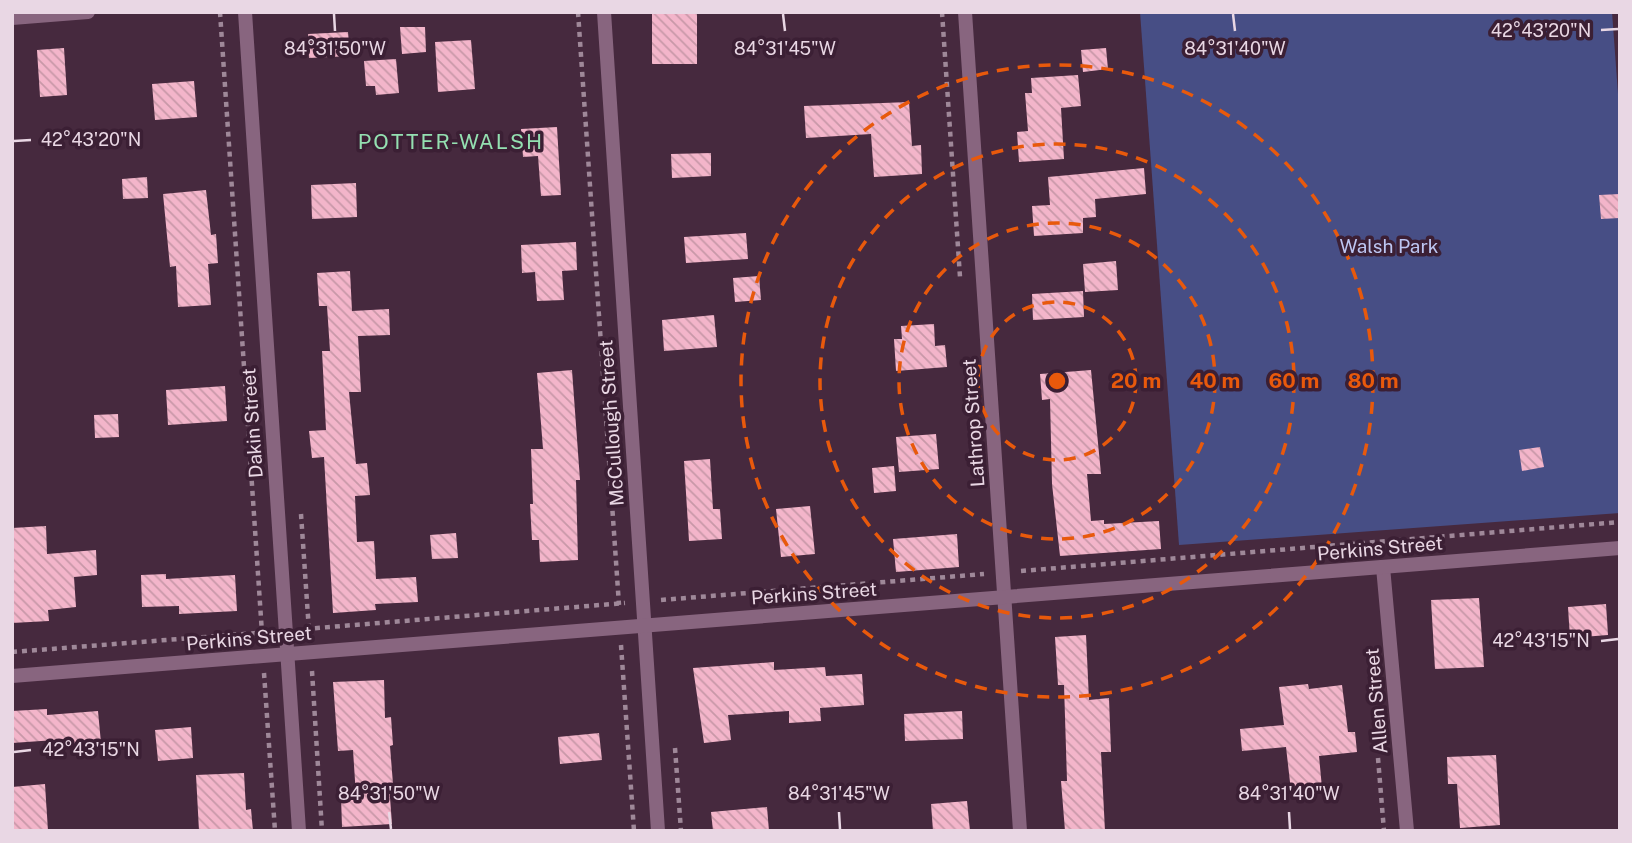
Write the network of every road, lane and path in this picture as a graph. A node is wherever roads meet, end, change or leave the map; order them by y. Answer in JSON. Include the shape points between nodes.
{"nodes":[{"id":1,"x":88,"y":12,"type":"edge"},
{"id":2,"x":220,"y":12,"type":"edge"},
{"id":3,"x":245,"y":12,"type":"edge"},
{"id":4,"x":579,"y":12,"type":"edge"},
{"id":5,"x":604,"y":12,"type":"edge"},
{"id":6,"x":965,"y":12,"type":"edge"},
{"id":7,"x":12,"y":18,"type":"edge"},
{"id":8,"x":1620,"y":522,"type":"edge"},
{"id":9,"x":1620,"y":548,"type":"edge"},
{"id":10,"x":1383,"y":567,"type":"junction"},
{"id":11,"x":1003,"y":572,"type":"junction"},
{"id":12,"x":1004,"y":597,"type":"junction"},
{"id":13,"x":642,"y":601,"type":"junction"},
{"id":14,"x":619,"y":604,"type":"junction"},
{"id":15,"x":643,"y":626,"type":"junction"},
{"id":16,"x":620,"y":627,"type":"junction"},
{"id":17,"x":285,"y":630,"type":"junction"},
{"id":18,"x":262,"y":632,"type":"junction"},
{"id":19,"x":12,"y":652,"type":"edge"},
{"id":20,"x":286,"y":654,"type":"junction"},
{"id":21,"x":263,"y":656,"type":"junction"},
{"id":22,"x":12,"y":676,"type":"edge"},
{"id":23,"x":275,"y":831,"type":"edge"},
{"id":24,"x":299,"y":831,"type":"edge"},
{"id":25,"x":635,"y":831,"type":"edge"},
{"id":26,"x":658,"y":831,"type":"edge"},
{"id":27,"x":1020,"y":831,"type":"edge"},
{"id":28,"x":1407,"y":831,"type":"edge"}],
"edges":[{"from":1,"to":7,"type":"street"},
{"from":2,"to":18,"type":"path"},
{"from":3,"to":17,"type":"street","name":"Dakin Street"},
{"from":4,"to":14,"type":"path"},
{"from":5,"to":13,"type":"street","name":"McCullough Street"},
{"from":6,"to":11,"type":"street","name":"Lathrop Street"},
{"from":8,"to":11,"type":"path"},
{"from":9,"to":10,"type":"street","name":"Perkins Street"},
{"from":10,"to":12,"type":"street","name":"Perkins Street"},
{"from":10,"to":28,"type":"street","name":"Allen Street"},
{"from":11,"to":12,"type":"street","name":"Lathrop Street"},
{"from":11,"to":13,"type":"path"},
{"from":12,"to":15,"type":"street","name":"Perkins Street"},
{"from":12,"to":27,"type":"street","name":"Lathrop Street"},
{"from":13,"to":14,"type":"path"},
{"from":13,"to":15,"type":"street","name":"McCullough Street"},
{"from":14,"to":16,"type":"path"},
{"from":14,"to":17,"type":"path"},
{"from":15,"to":16,"type":"street","name":"Perkins Street"},
{"from":15,"to":26,"type":"street","name":"McCullough Street"},
{"from":16,"to":20,"type":"street","name":"Perkins Street"},
{"from":16,"to":25,"type":"path"},
{"from":17,"to":18,"type":"path"},
{"from":17,"to":20,"type":"street","name":"Dakin Street"},
{"from":18,"to":19,"type":"path"},
{"from":18,"to":21,"type":"path"},
{"from":20,"to":21,"type":"street","name":"Perkins Street"},
{"from":20,"to":24,"type":"street","name":"Dakin Street"},
{"from":21,"to":22,"type":"street","name":"Perkins Street"},
{"from":21,"to":23,"type":"path"}]}
